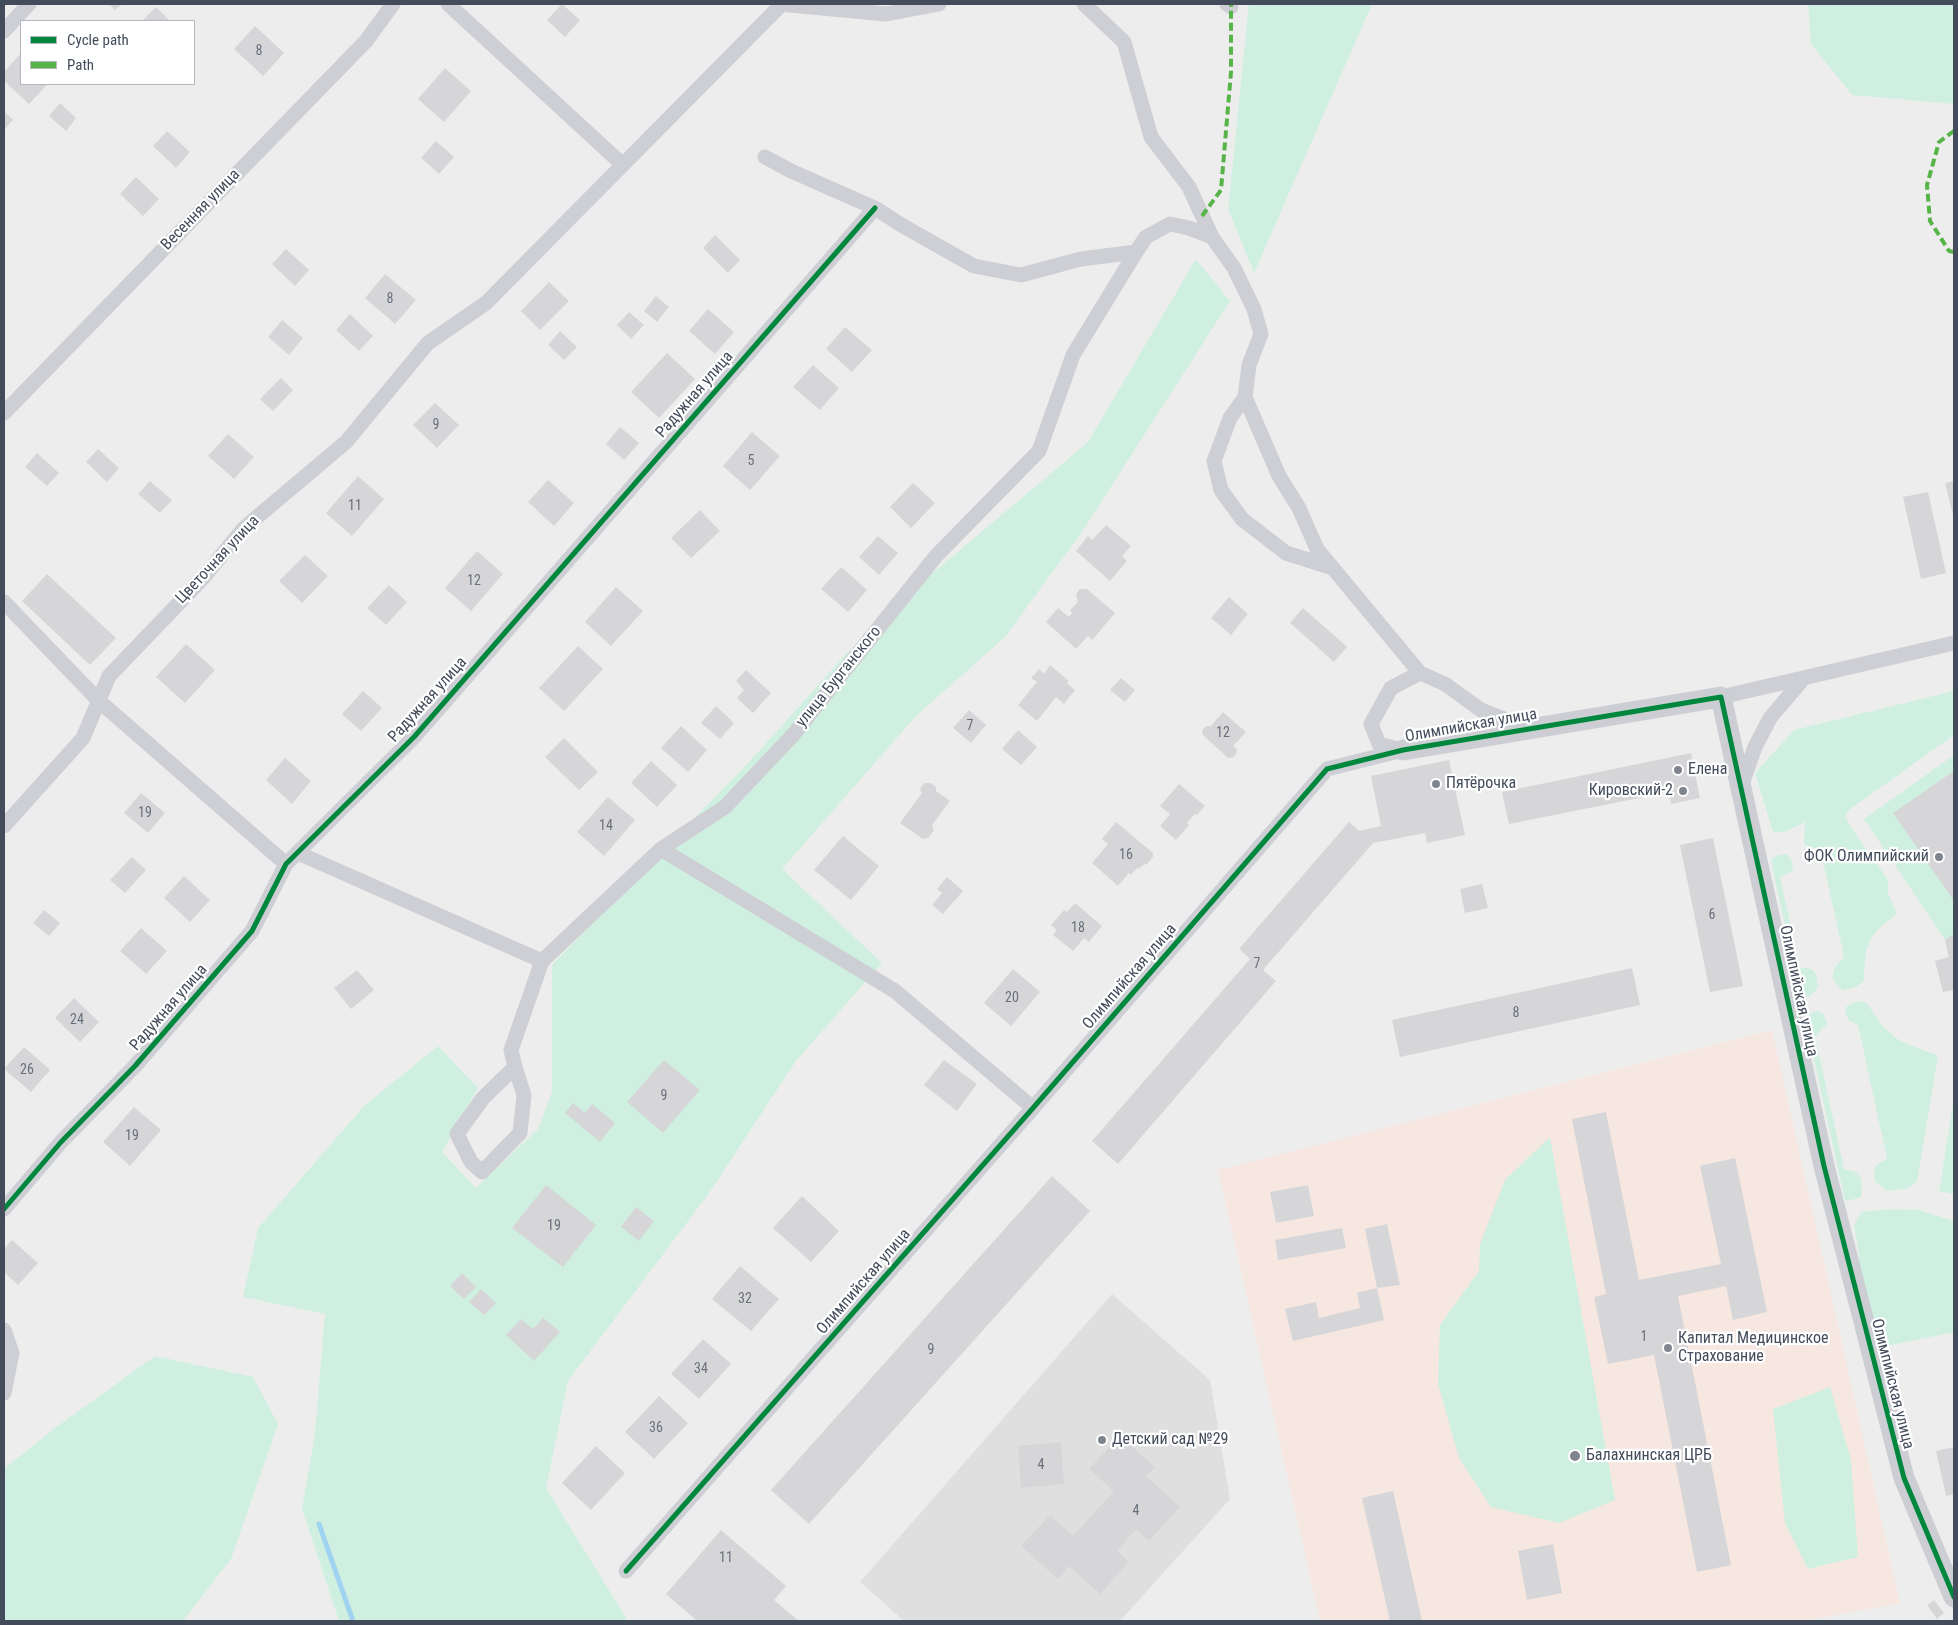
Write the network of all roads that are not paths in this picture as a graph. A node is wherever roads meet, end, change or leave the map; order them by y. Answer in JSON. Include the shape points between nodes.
{"nodes":[{"id":1,"x":29,"y":4,"type":"edge"},
{"id":2,"x":393,"y":4,"type":"edge"},
{"id":3,"x":448,"y":4,"type":"edge"},
{"id":4,"x":780,"y":4,"type":"edge"},
{"id":5,"x":940,"y":4,"type":"edge"},
{"id":6,"x":1084,"y":4,"type":"edge"},
{"id":7,"x":4,"y":31,"type":"edge"},
{"id":8,"x":765,"y":157,"type":"dead end"},
{"id":9,"x":623,"y":165,"type":"junction"},
{"id":10,"x":875,"y":208,"type":"junction"},
{"id":11,"x":1212,"y":237,"type":"junction"},
{"id":12,"x":1136,"y":252,"type":"junction"},
{"id":13,"x":1245,"y":397,"type":"junction"},
{"id":14,"x":4,"y":413,"type":"edge"},
{"id":15,"x":1333,"y":568,"type":"junction"},
{"id":16,"x":4,"y":602,"type":"edge"},
{"id":17,"x":1954,"y":643,"type":"edge"},
{"id":18,"x":1420,"y":673,"type":"junction"},
{"id":19,"x":1804,"y":678,"type":"junction"},
{"id":20,"x":1721,"y":697,"type":"junction"},
{"id":21,"x":99,"y":701,"type":"junction"},
{"id":22,"x":1528,"y":729,"type":"junction"},
{"id":23,"x":1403,"y":750,"type":"junction"},
{"id":24,"x":1741,"y":789,"type":"junction"},
{"id":25,"x":4,"y":826,"type":"edge"},
{"id":26,"x":661,"y":849,"type":"junction"},
{"id":27,"x":298,"y":853,"type":"junction"},
{"id":28,"x":286,"y":864,"type":"junction"},
{"id":29,"x":542,"y":961,"type":"junction"},
{"id":30,"x":515,"y":1067,"type":"junction"},
{"id":31,"x":1033,"y":1108,"type":"junction"},
{"id":32,"x":4,"y":1209,"type":"edge"},
{"id":33,"x":4,"y":1330,"type":"edge"},
{"id":34,"x":4,"y":1393,"type":"edge"},
{"id":35,"x":626,"y":1571,"type":"dead end"},
{"id":36,"x":1954,"y":1597,"type":"edge"}],
"edges":[{"from":1,"to":7,"type":"street"},
{"from":2,"to":14,"type":"street","name":"Весенняя улица","via":[[366,41]]},
{"from":3,"to":9,"type":"street"},
{"from":4,"to":5,"type":"street","via":[[886,14]]},
{"from":4,"to":9,"type":"street","name":"Цветочная улица"},
{"from":6,"to":11,"type":"street","via":[[1124,42],[1150,137],[1189,187]]},
{"from":8,"to":10,"type":"street"},
{"from":9,"to":21,"type":"street","name":"Цветочная улица","via":[[486,303],[428,343],[346,442],[244,528],[203,578],[109,676]]},
{"from":10,"to":12,"type":"street","via":[[974,266],[1021,275],[1081,259]]},
{"from":10,"to":27,"type":"street","name":"Радужная улица","via":[[414,737]]},
{"from":11,"to":12,"type":"street","name":"улица Бурганского","via":[[1170,224],[1146,237]]},
{"from":11,"to":13,"type":"street","via":[[1234,268],[1254,309],[1261,334],[1249,365]]},
{"from":12,"to":26,"type":"street","name":"улица Бурганского","via":[[1073,355],[1039,450],[936,556],[792,735],[732,800]]},
{"from":13,"to":15,"type":"street","via":[[1279,476],[1299,508],[1317,549]]},
{"from":13,"to":15,"type":"street","via":[[1230,418],[1214,461],[1221,490],[1242,519],[1286,553]]},
{"from":15,"to":18,"type":"street"},
{"from":16,"to":21,"type":"street"},
{"from":17,"to":19,"type":"street"},
{"from":18,"to":22,"type":"street","name":"Олимпийская улица","via":[[1445,684],[1481,710]]},
{"from":18,"to":23,"type":"street","name":"Олимпийская улица","via":[[1391,688],[1371,724],[1379,744]]},
{"from":19,"to":20,"type":"street"},
{"from":19,"to":24,"type":"street","via":[[1770,718],[1755,747]]},
{"from":20,"to":22,"type":"street","name":"Олимпийская улица"},
{"from":20,"to":24,"type":"street","name":"Олимпийская улица"},
{"from":21,"to":25,"type":"street","name":"Цветочная улица","via":[[83,738]]},
{"from":21,"to":28,"type":"street"},
{"from":22,"to":23,"type":"street","name":"Олимпийская улица"},
{"from":23,"to":31,"type":"street","name":"Олимпийская улица","via":[[1327,769]]},
{"from":24,"to":36,"type":"street","name":"Олимпийская улица","via":[[1824,1166],[1904,1478]]},
{"from":26,"to":29,"type":"street","name":"улица Бурганского"},
{"from":26,"to":31,"type":"street","via":[[895,991]]},
{"from":27,"to":28,"type":"street","name":"Радужная улица"},
{"from":27,"to":29,"type":"street"},
{"from":28,"to":32,"type":"street","name":"Радужная улица","via":[[252,932],[135,1066],[60,1142]]},
{"from":29,"to":30,"type":"street","name":"улица Бурганского","via":[[510,1050]]},
{"from":30,"to":30,"type":"street","name":"улица Бурганского","via":[[483,1098],[457,1134],[471,1162],[482,1172],[520,1133],[524,1095]]},
{"from":31,"to":35,"type":"street","name":"Олимпийская улица"},
{"from":33,"to":34,"type":"street","via":[[12,1353]]}]}
